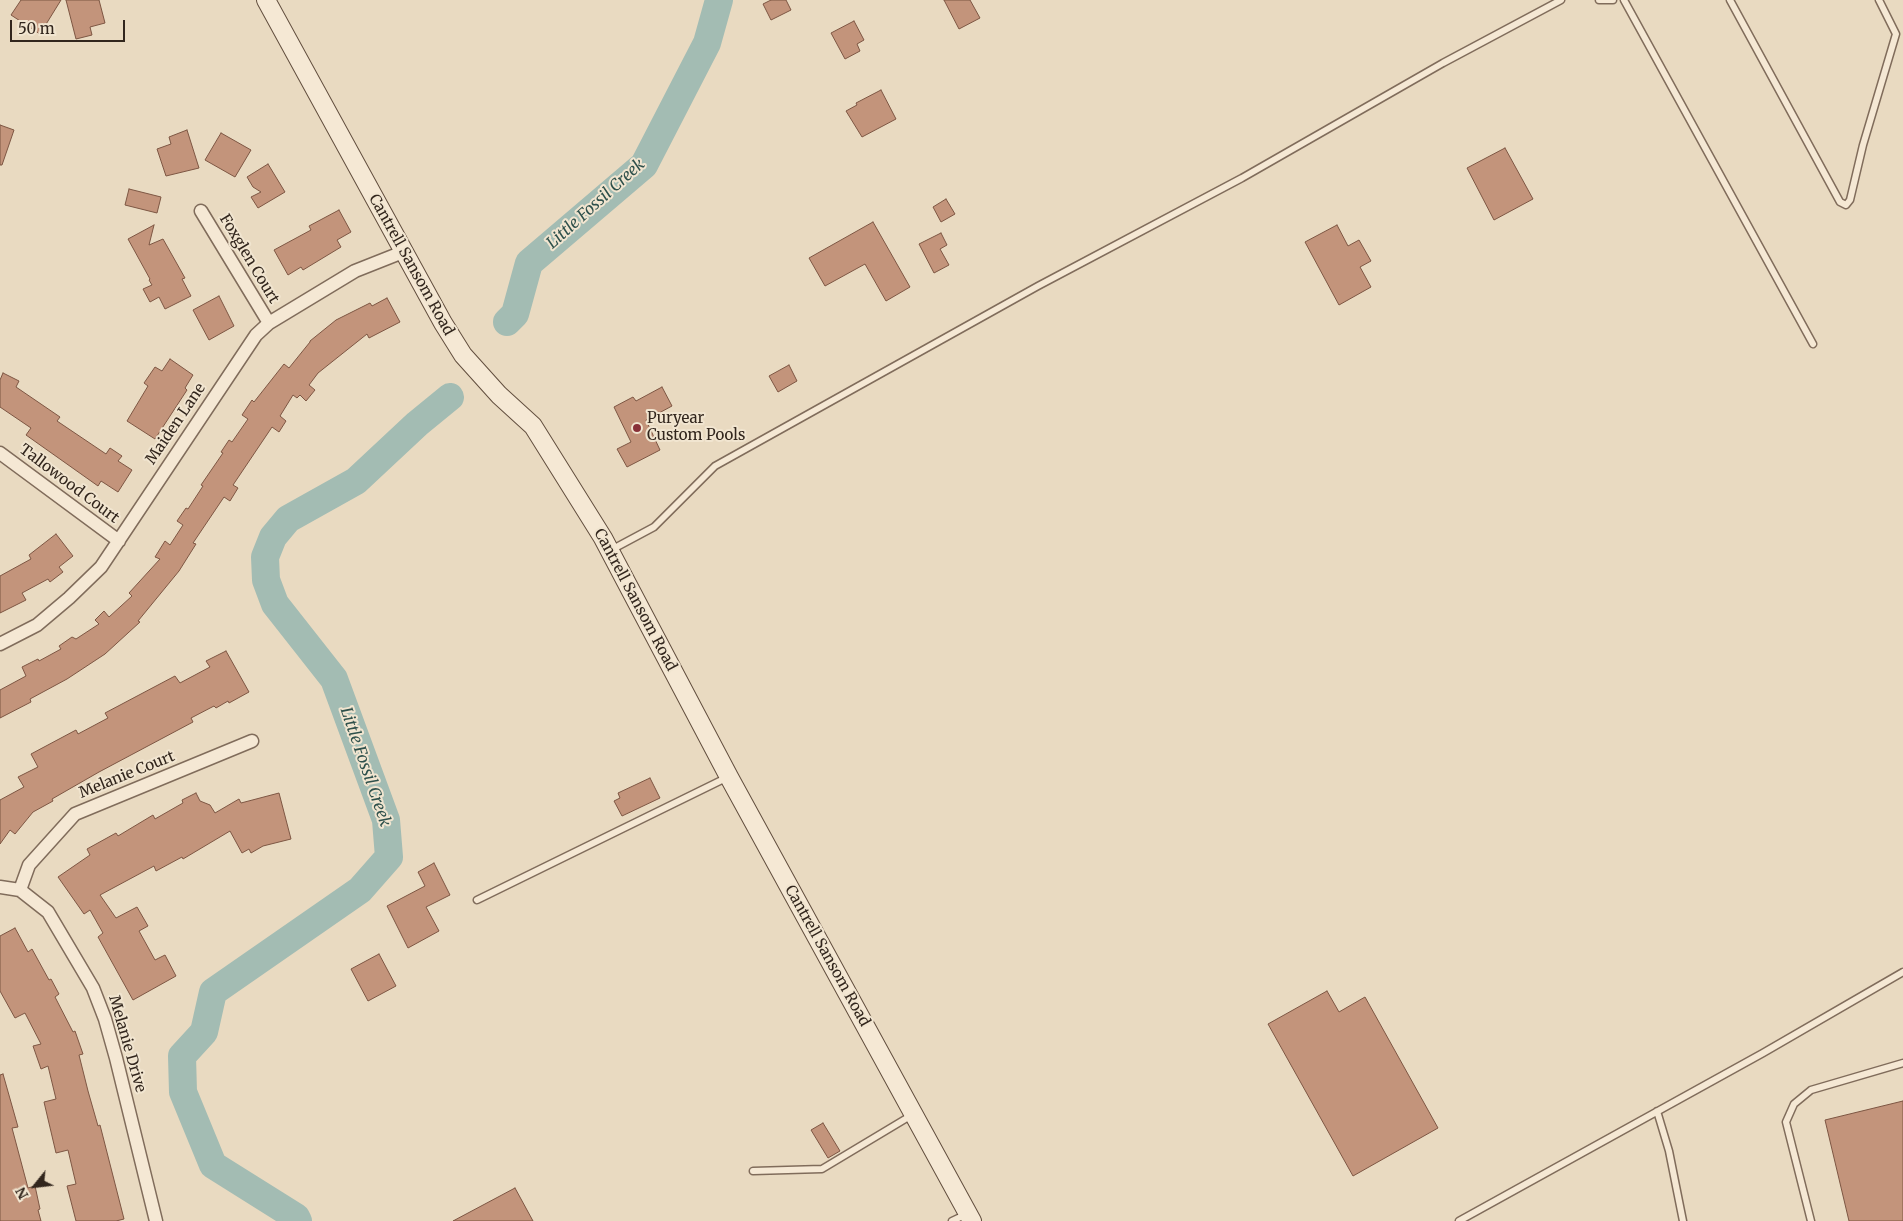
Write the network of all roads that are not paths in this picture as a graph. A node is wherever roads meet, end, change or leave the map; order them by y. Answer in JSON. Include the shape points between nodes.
{"nodes":[{"id":1,"x":266,"y":0,"type":"edge"},
{"id":2,"x":1561,"y":0,"type":"edge"},
{"id":3,"x":1599,"y":0,"type":"edge"},
{"id":4,"x":1613,"y":0,"type":"edge"},
{"id":5,"x":1624,"y":0,"type":"edge"},
{"id":6,"x":1730,"y":0,"type":"edge"},
{"id":7,"x":1879,"y":0,"type":"edge"},
{"id":8,"x":201,"y":211,"type":"dead end"},
{"id":9,"x":403,"y":252,"type":"junction"},
{"id":10,"x":269,"y":323,"type":"junction"},
{"id":11,"x":1813,"y":344,"type":"dead end"},
{"id":12,"x":0,"y":453,"type":"edge"},
{"id":13,"x":119,"y":541,"type":"junction"},
{"id":14,"x":610,"y":550,"type":"junction"},
{"id":15,"x":0,"y":644,"type":"edge"},
{"id":16,"x":252,"y":741,"type":"dead end"},
{"id":17,"x":729,"y":777,"type":"junction"},
{"id":18,"x":0,"y":887,"type":"edge"},
{"id":19,"x":20,"y":890,"type":"junction"},
{"id":20,"x":478,"y":900,"type":"dead end"},
{"id":21,"x":1903,"y":972,"type":"edge"},
{"id":22,"x":1903,"y":1063,"type":"edge"},
{"id":23,"x":1657,"y":1111,"type":"junction"},
{"id":24,"x":914,"y":1115,"type":"junction"},
{"id":25,"x":753,"y":1171,"type":"dead end"},
{"id":26,"x":964,"y":1218,"type":"edge"},
{"id":27,"x":156,"y":1221,"type":"edge"},
{"id":28,"x":1458,"y":1221,"type":"edge"},
{"id":29,"x":1683,"y":1221,"type":"edge"},
{"id":30,"x":1811,"y":1221,"type":"edge"}],
"edges":[{"from":1,"to":9,"type":"main road","name":"Cantrell Sansom Road"},
{"from":2,"to":14,"type":"lane","via":[[715,466],[654,527]]},
{"from":3,"to":4,"type":"lane"},
{"from":5,"to":11,"type":"lane"},
{"from":6,"to":7,"type":"lane","via":[[1840,202],[1846,205],[1896,34]]},
{"from":8,"to":10,"type":"street","name":"Foxglen Court"},
{"from":9,"to":10,"type":"street","name":"Maiden Lane","via":[[355,271]]},
{"from":9,"to":14,"type":"main road","name":"Cantrell Sansom Road","via":[[463,355],[533,426]]},
{"from":10,"to":13,"type":"street","name":"Maiden Lane","via":[[256,335]]},
{"from":12,"to":13,"type":"street","name":"Tallowood Court"},
{"from":13,"to":15,"type":"street","name":"Maiden Lane","via":[[101,567],[69,598],[37,625]]},
{"from":14,"to":17,"type":"main road","name":"Cantrell Sansom Road"},
{"from":16,"to":19,"type":"street","name":"Melanie Court","via":[[75,814],[29,865]]},
{"from":17,"to":20,"type":"lane"},
{"from":17,"to":24,"type":"main road","name":"Cantrell Sansom Road"},
{"from":18,"to":19,"type":"street","name":"Melanie Drive"},
{"from":19,"to":27,"type":"street","name":"Melanie Drive","via":[[48,912],[93,988],[116,1058]]},
{"from":21,"to":23,"type":"lane"},
{"from":22,"to":30,"type":"lane","via":[[1810,1090],[1794,1104],[1786,1122]]},
{"from":23,"to":28,"type":"lane"},
{"from":23,"to":29,"type":"lane"},
{"from":24,"to":25,"type":"lane","via":[[822,1169]]},
{"from":24,"to":26,"type":"main road","name":"Cantrell Sansom Road"}]}
